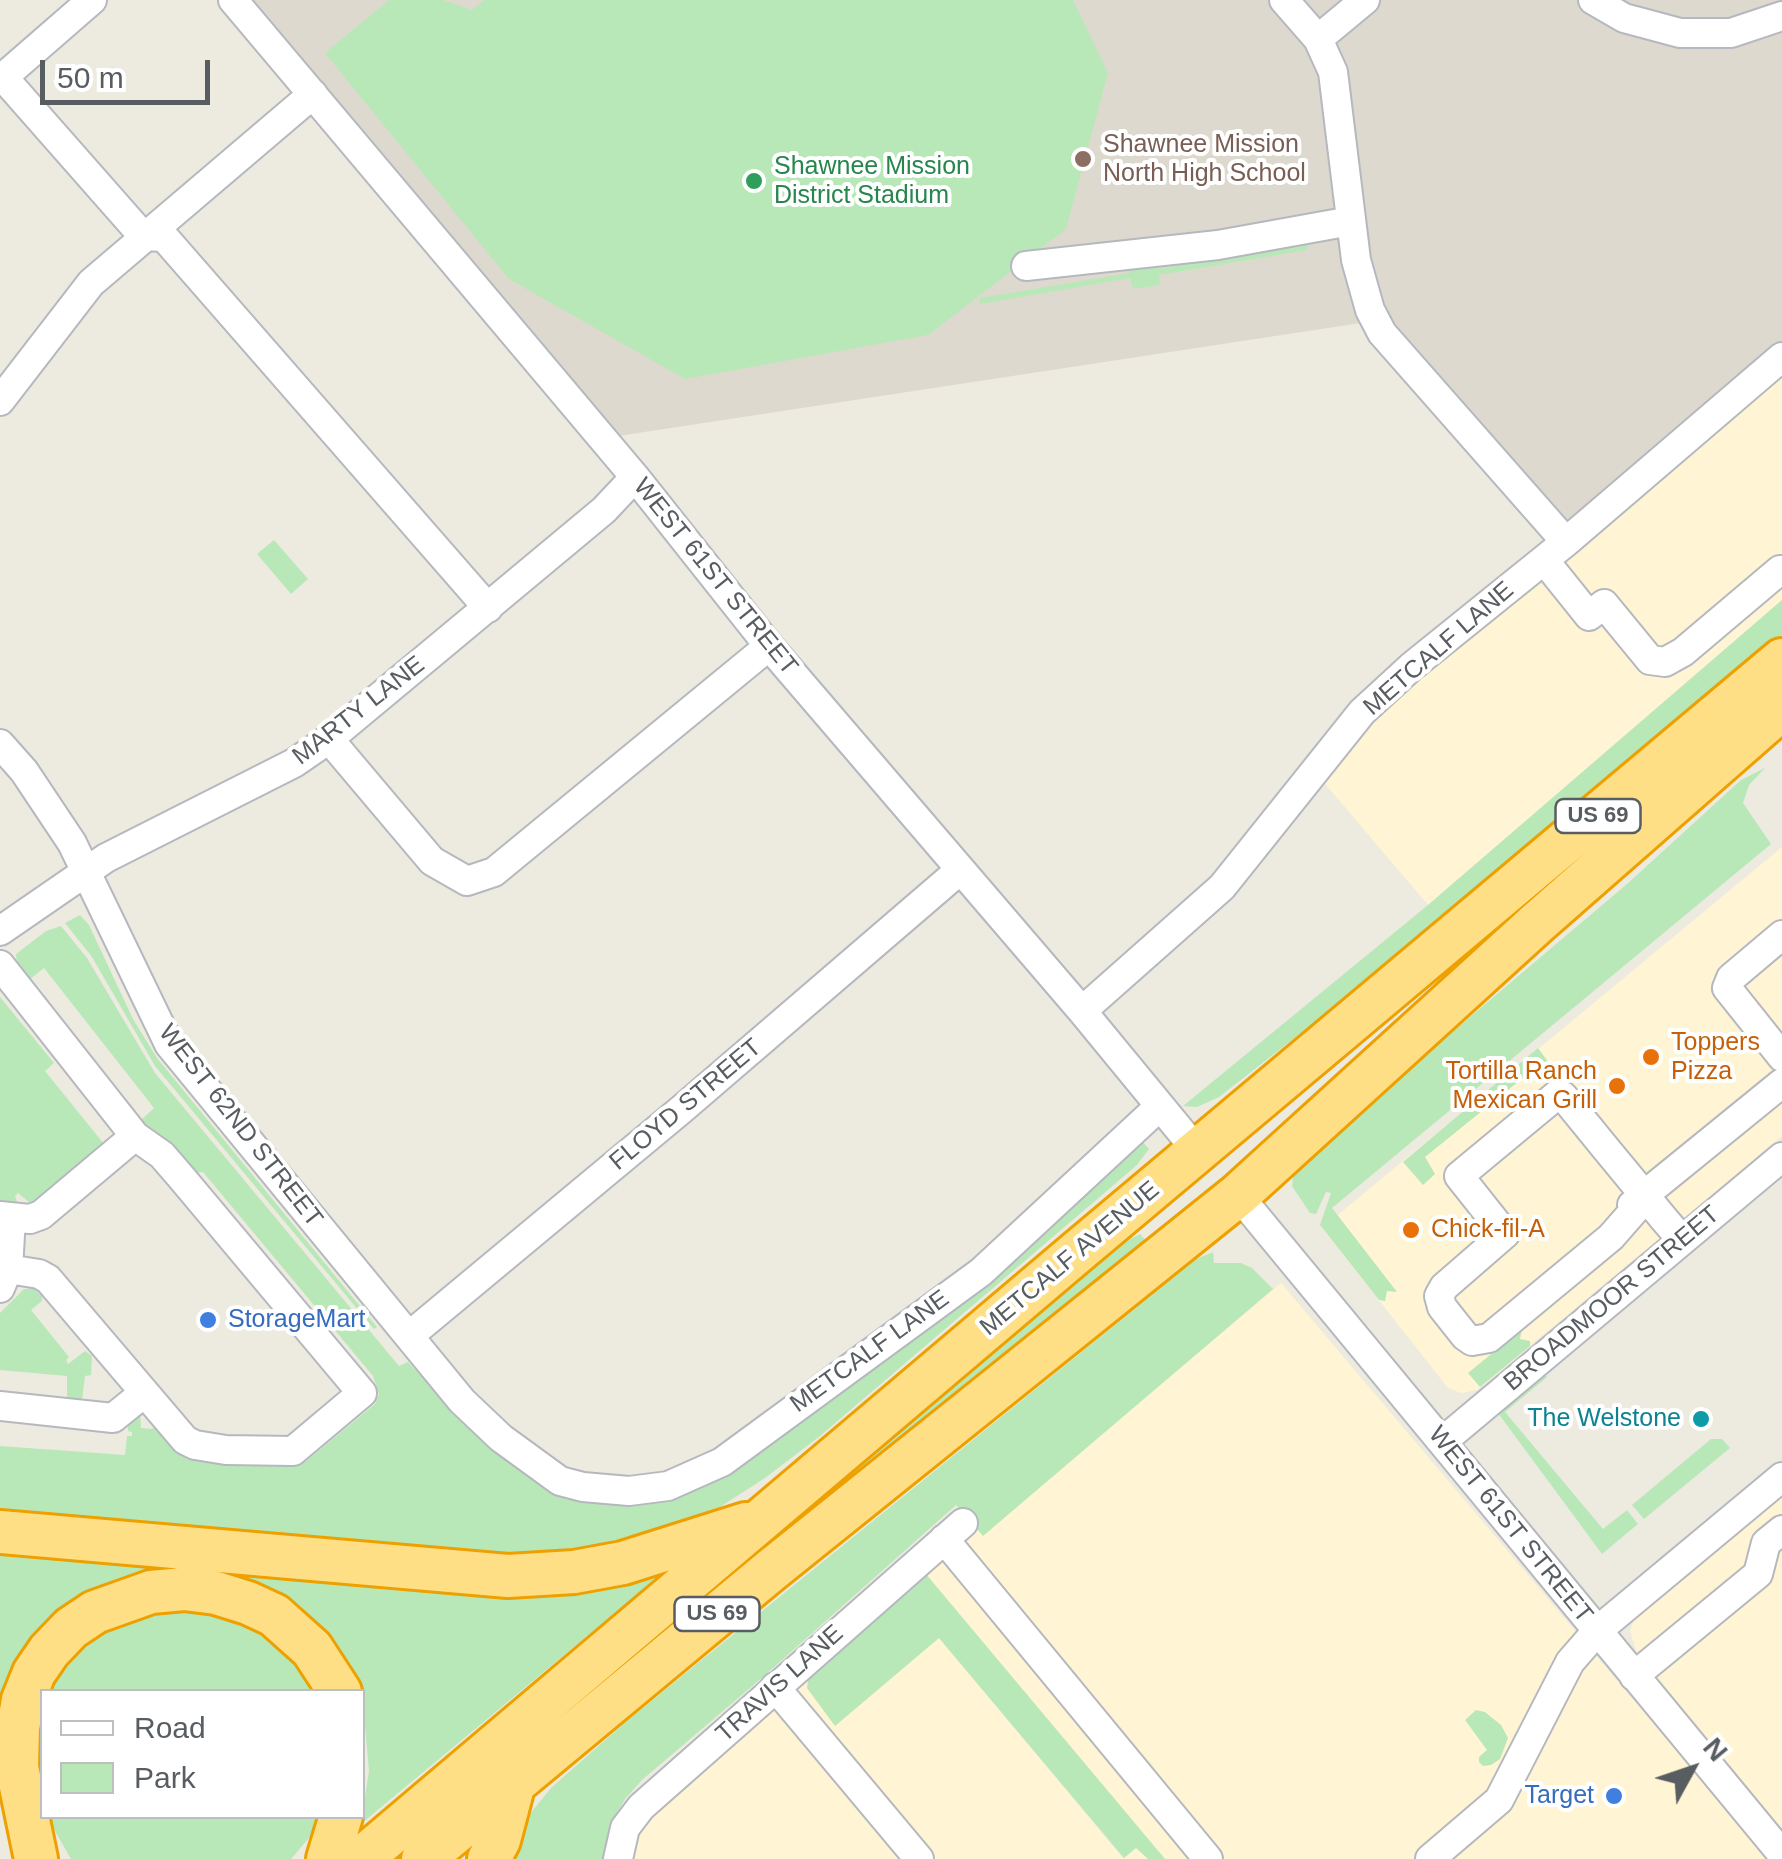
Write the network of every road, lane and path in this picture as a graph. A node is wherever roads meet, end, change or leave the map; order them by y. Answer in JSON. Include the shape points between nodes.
{"nodes":[{"id":1,"x":92,"y":0,"type":"edge"},
{"id":2,"x":233,"y":0,"type":"edge"},
{"id":3,"x":1284,"y":0,"type":"edge"},
{"id":4,"x":1365,"y":0,"type":"edge"},
{"id":5,"x":1593,"y":0,"type":"edge"},
{"id":6,"x":1782,"y":16,"type":"edge"},
{"id":7,"x":1318,"y":39,"type":"junction"},
{"id":8,"x":2,"y":79,"type":"edge"},
{"id":9,"x":312,"y":94,"type":"junction"},
{"id":10,"x":1351,"y":220,"type":"junction"},
{"id":11,"x":143,"y":236,"type":"junction"},
{"id":12,"x":1026,"y":266,"type":"dead end"},
{"id":13,"x":1782,"y":357,"type":"edge"},
{"id":14,"x":6,"y":381,"type":"edge"},
{"id":15,"x":635,"y":478,"type":"junction"},
{"id":16,"x":1555,"y":551,"type":"junction"},
{"id":17,"x":1780,"y":570,"type":"edge"},
{"id":18,"x":488,"y":608,"type":"junction"},
{"id":19,"x":769,"y":646,"type":"junction"},
{"id":20,"x":1782,"y":660,"type":"edge"},
{"id":21,"x":1780,"y":714,"type":"edge"},
{"id":22,"x":328,"y":739,"type":"junction"},
{"id":23,"x":0,"y":744,"type":"edge"},
{"id":24,"x":960,"y":870,"type":"junction"},
{"id":25,"x":85,"y":872,"type":"junction"},
{"id":26,"x":0,"y":931,"type":"edge"},
{"id":27,"x":1782,"y":935,"type":"edge"},
{"id":28,"x":1441,"y":948,"type":"junction"},
{"id":29,"x":1782,"y":948,"type":"edge"},
{"id":30,"x":0,"y":964,"type":"edge"},
{"id":31,"x":1082,"y":1011,"type":"junction"},
{"id":32,"x":1782,"y":1036,"type":"edge"},
{"id":33,"x":1782,"y":1057,"type":"edge"},
{"id":34,"x":1782,"y":1083,"type":"edge"},
{"id":35,"x":1160,"y":1106,"type":"junction"},
{"id":36,"x":135,"y":1136,"type":"junction"},
{"id":37,"x":1198,"y":1152,"type":"junction"},
{"id":38,"x":1782,"y":1157,"type":"edge"},
{"id":39,"x":1238,"y":1195,"type":"junction"},
{"id":40,"x":1646,"y":1197,"type":"junction"},
{"id":41,"x":5,"y":1217,"type":"edge"},
{"id":42,"x":1682,"y":1240,"type":"junction"},
{"id":43,"x":1076,"y":1253,"type":"junction"},
{"id":44,"x":3,"y":1280,"type":"edge"},
{"id":45,"x":408,"y":1336,"type":"junction"},
{"id":46,"x":144,"y":1393,"type":"junction"},
{"id":47,"x":0,"y":1406,"type":"edge"},
{"id":48,"x":1442,"y":1441,"type":"junction"},
{"id":49,"x":537,"y":1467,"type":"joint"},
{"id":50,"x":1782,"y":1477,"type":"edge"},
{"id":51,"x":1740,"y":1512,"type":"junction"},
{"id":52,"x":762,"y":1520,"type":"junction"},
{"id":53,"x":0,"y":1532,"type":"edge"},
{"id":54,"x":1774,"y":1537,"type":"edge"},
{"id":55,"x":1596,"y":1631,"type":"junction"},
{"id":56,"x":1634,"y":1676,"type":"junction"},
{"id":57,"x":775,"y":1687,"type":"junction"},
{"id":58,"x":338,"y":1689,"type":"edge"},
{"id":59,"x":514,"y":1783,"type":"junction"},
{"id":60,"x":340,"y":1819,"type":"edge"},
{"id":61,"x":0,"y":1831,"type":"edge"},
{"id":62,"x":1782,"y":1854,"type":"edge"},
{"id":63,"x":23,"y":1859,"type":"edge"},
{"id":64,"x":36,"y":1859,"type":"edge"},
{"id":65,"x":328,"y":1859,"type":"edge"},
{"id":66,"x":360,"y":1859,"type":"edge"},
{"id":67,"x":423,"y":1859,"type":"edge"},
{"id":68,"x":489,"y":1859,"type":"edge"},
{"id":69,"x":618,"y":1859,"type":"edge"},
{"id":70,"x":920,"y":1859,"type":"edge"},
{"id":71,"x":1208,"y":1859,"type":"edge"},
{"id":72,"x":1430,"y":1859,"type":"edge"}],
"edges":[{"from":1,"to":8,"type":"street"},
{"from":2,"to":9,"type":"street","name":"WEST 61ST STREET"},
{"from":3,"to":7,"type":"street"},
{"from":4,"to":7,"type":"street"},
{"from":5,"to":6,"type":"street","via":[[1624,18],[1680,33],[1731,33]]},
{"from":7,"to":10,"type":"street","via":[[1333,72]]},
{"from":8,"to":11,"type":"street"},
{"from":9,"to":11,"type":"street"},
{"from":9,"to":15,"type":"street","name":"WEST 61ST STREET"},
{"from":10,"to":12,"type":"street","via":[[1218,246]]},
{"from":10,"to":16,"type":"street","via":[[1356,260],[1382,333]]},
{"from":11,"to":14,"type":"street","via":[[91,283]]},
{"from":11,"to":18,"type":"street","via":[[164,237]]},
{"from":13,"to":16,"type":"street","name":"METCALF LANE"},
{"from":15,"to":18,"type":"street","name":"MARTY LANE"},
{"from":15,"to":19,"type":"street","name":"WEST 61ST STREET"},
{"from":16,"to":17,"type":"street","via":[[1589,616],[1604,604],[1650,660],[1665,662]]},
{"from":16,"to":31,"type":"street","name":"METCALF LANE","via":[[1362,712],[1222,887]]},
{"from":18,"to":22,"type":"street","name":"MARTY LANE"},
{"from":19,"to":22,"type":"street","via":[[494,872],[467,881],[432,862]]},
{"from":19,"to":24,"type":"street","name":"WEST 61ST STREET"},
{"from":20,"to":28,"type":"highway","name":"METCALF AVENUE","number":"US 69"},
{"from":21,"to":39,"type":"highway","number":"US 69"},
{"from":22,"to":25,"type":"street","name":"MARTY LANE"},
{"from":23,"to":25,"type":"street","name":"WEST 62ND STREET","via":[[61,825]]},
{"from":24,"to":31,"type":"street","name":"WEST 61ST STREET"},
{"from":24,"to":45,"type":"street","name":"FLOYD STREET"},
{"from":25,"to":26,"type":"street","name":"MARTY LANE"},
{"from":25,"to":45,"type":"street","name":"WEST 62ND STREET","via":[[170,1044]]},
{"from":27,"to":33,"type":"street","via":[[1727,988]]},
{"from":28,"to":37,"type":"highway","name":"METCALF AVENUE","number":"US 69"},
{"from":28,"to":39,"type":"highway","via":[[1311,1090],[1244,1148],[1234,1172]]},
{"from":29,"to":32,"type":"street","via":[[1747,976],[1744,990]]},
{"from":30,"to":36,"type":"street"},
{"from":31,"to":35,"type":"street","name":"WEST 61ST STREET"},
{"from":34,"to":40,"type":"street"},
{"from":35,"to":37,"type":"street","name":"WEST 61ST STREET"},
{"from":35,"to":49,"type":"street","name":"METCALF LANE","via":[[991,1263],[722,1462],[668,1486],[629,1492],[560,1481]]},
{"from":36,"to":41,"type":"street","via":[[40,1215]]},
{"from":36,"to":46,"type":"street","via":[[181,1177],[362,1393],[293,1450],[196,1445]]},
{"from":37,"to":43,"type":"highway","name":"METCALF AVENUE","number":"US 69"},
{"from":38,"to":42,"type":"street","name":"BROADMOOR STREET"},
{"from":39,"to":43,"type":"highway","via":[[1145,1220]]},
{"from":39,"to":48,"type":"street","name":"WEST 61ST STREET"},
{"from":39,"to":59,"type":"highway","number":"US 69"},
{"from":40,"to":40,"type":"street","via":[[1611,1237],[1489,1338],[1472,1341],[1454,1325],[1439,1296],[1505,1234],[1459,1176],[1558,1094]]},
{"from":40,"to":42,"type":"street"},
{"from":41,"to":44,"type":"street"},
{"from":42,"to":48,"type":"street","name":"BROADMOOR STREET"},
{"from":43,"to":52,"type":"highway","name":"METCALF AVENUE","number":"US 69"},
{"from":44,"to":46,"type":"street","via":[[39,1274],[48,1279]]},
{"from":45,"to":49,"type":"street","name":"WEST 62ND STREET","via":[[462,1400]]},
{"from":46,"to":47,"type":"street","via":[[114,1418]]},
{"from":48,"to":55,"type":"street","name":"WEST 61ST STREET"},
{"from":50,"to":51,"type":"street"},
{"from":51,"to":54,"type":"street"},
{"from":51,"to":55,"type":"street"},
{"from":52,"to":53,"type":"highway","number":"US 69","via":[[624,1563],[508,1576]]},
{"from":52,"to":66,"type":"highway","name":"METCALF AVENUE"},
{"from":54,"to":56,"type":"street","via":[[1758,1574]]},
{"from":55,"to":56,"type":"street","name":"WEST 61ST STREET"},
{"from":55,"to":72,"type":"street","via":[[1570,1662],[1498,1800]]},
{"from":56,"to":62,"type":"street","name":"WEST 61ST STREET"},
{"from":57,"to":69,"type":"street","name":"TRAVIS LANE","via":[[640,1807]]},
{"from":57,"to":70,"type":"street"},
{"from":57,"to":71,"type":"street","name":"TRAVIS LANE","via":[[954,1531]]},
{"from":58,"to":64,"type":"highway","via":[[312,1649],[248,1603],[184,1589],[151,1592],[95,1612],[49,1651],[23,1700],[17,1766]]},
{"from":59,"to":67,"type":"highway","number":"US 69"},
{"from":59,"to":68,"type":"highway"},
{"from":60,"to":65,"type":"highway"},
{"from":61,"to":63,"type":"highway"}]}
